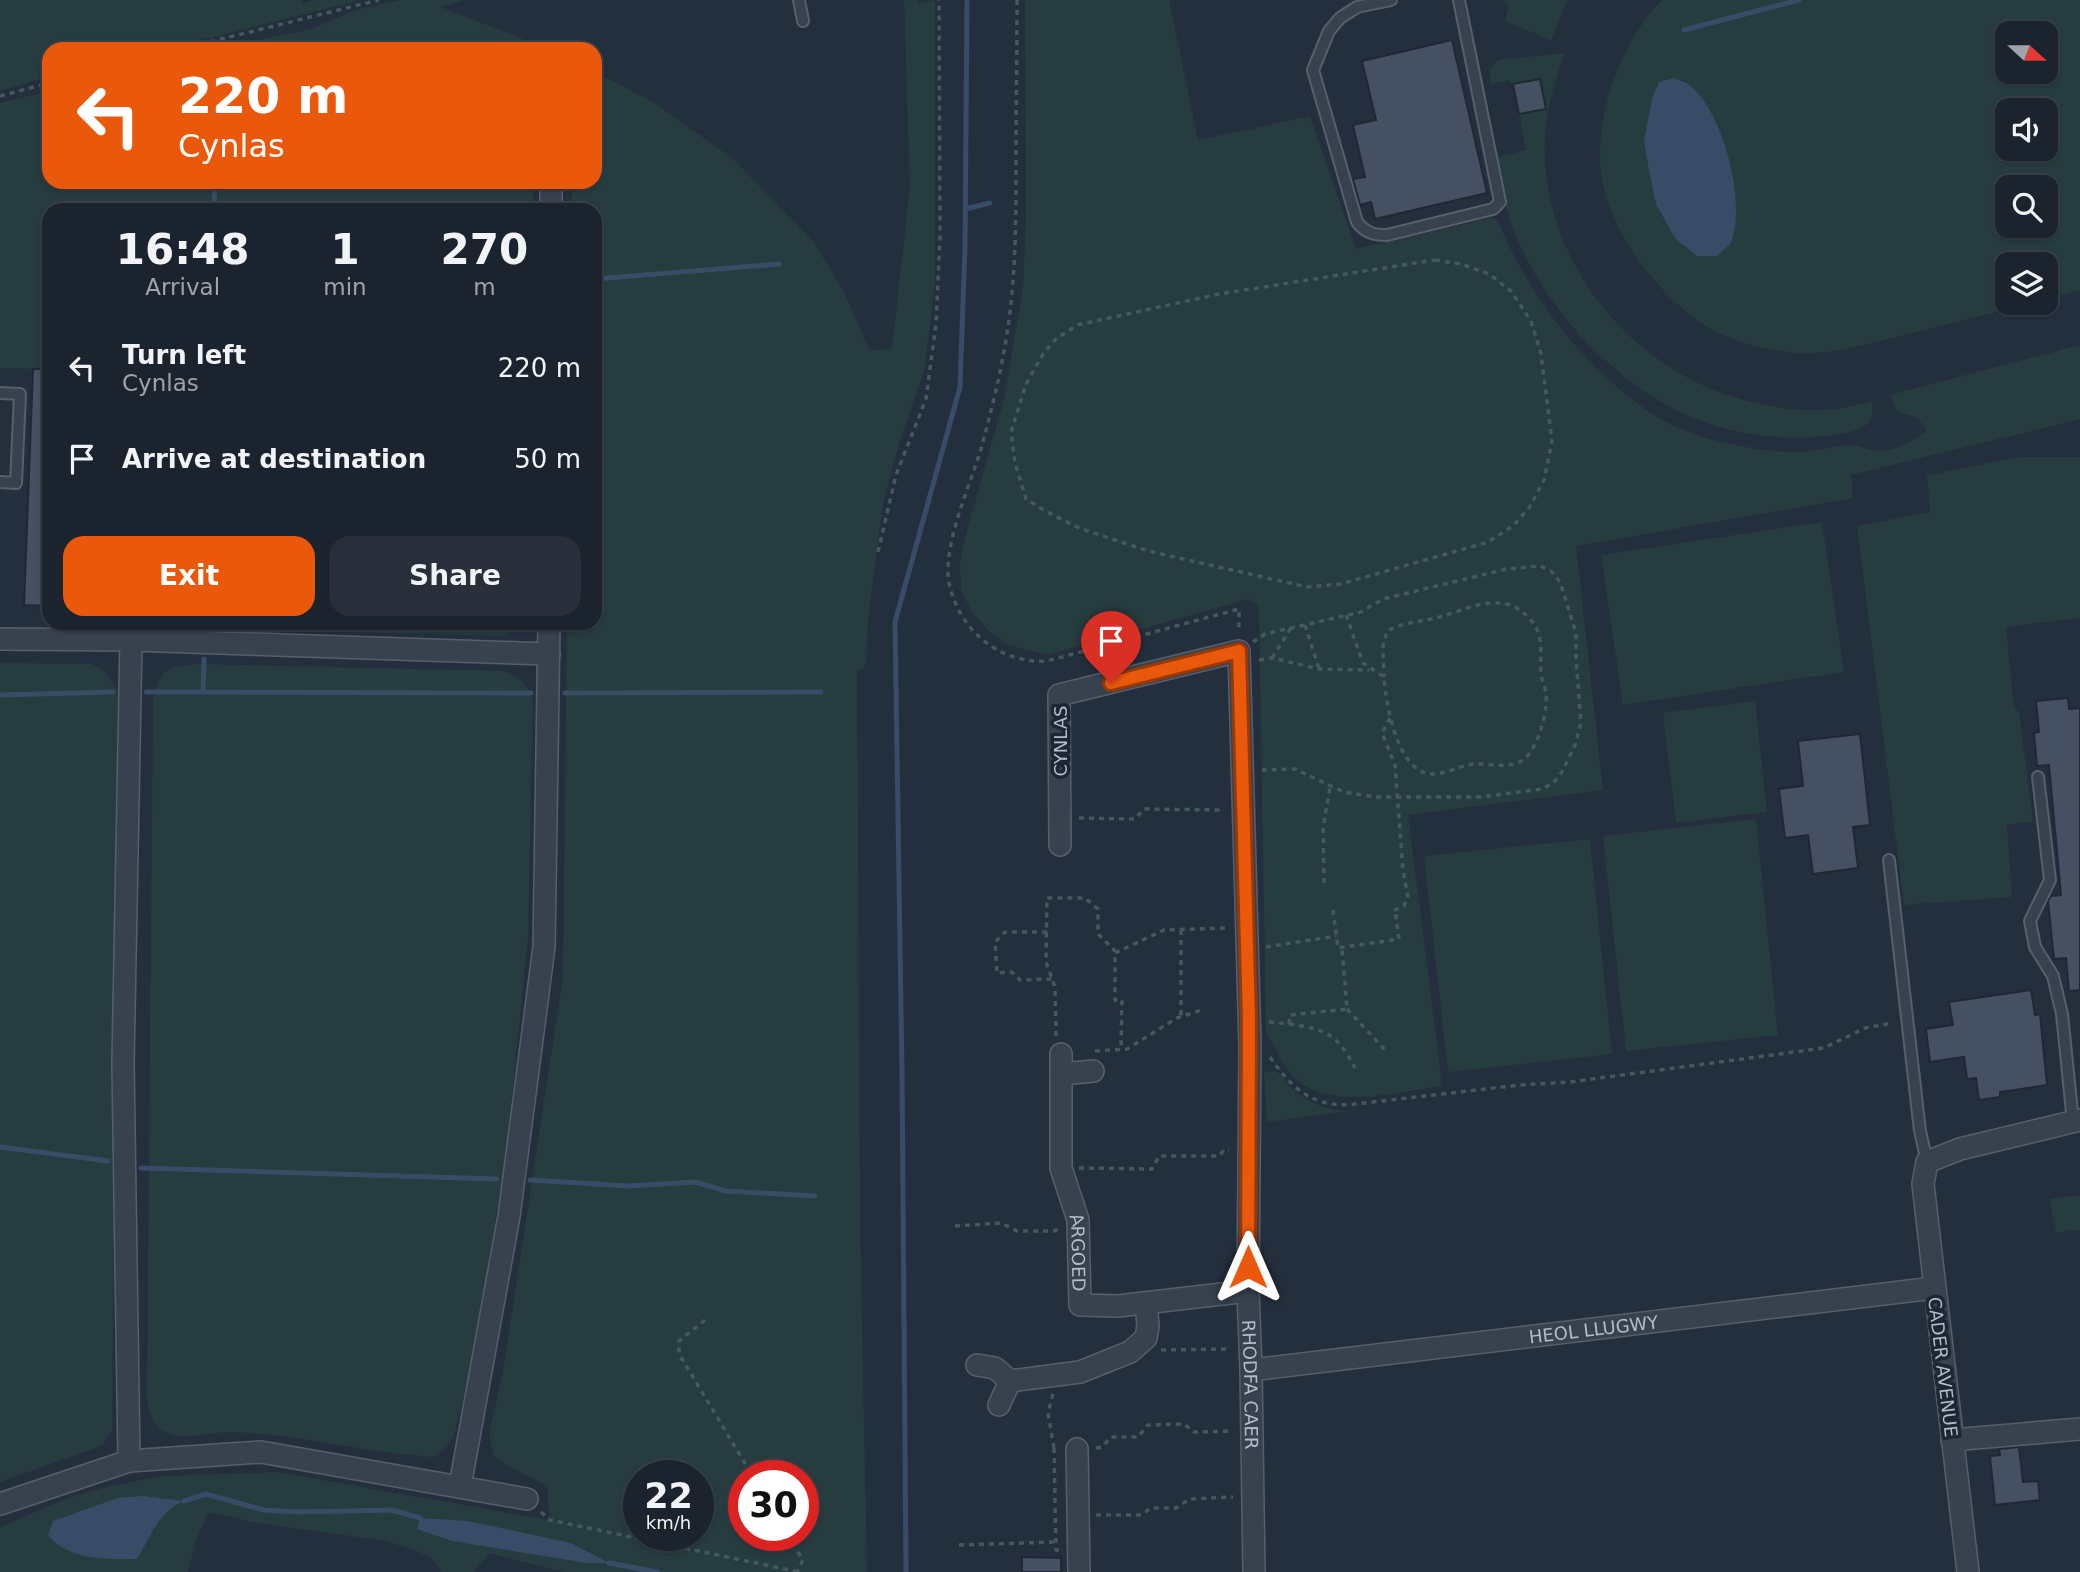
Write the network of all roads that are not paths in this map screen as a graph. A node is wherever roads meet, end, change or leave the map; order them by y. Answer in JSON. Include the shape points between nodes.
{"nodes":[{"id":1,"x":799,"y":0,"type":"edge"},
{"id":2,"x":1391,"y":0,"type":"edge"},
{"id":3,"x":1459,"y":0,"type":"edge"},
{"id":4,"x":803,"y":21,"type":"dead end"},
{"id":5,"x":0,"y":393,"type":"edge"},
{"id":6,"x":0,"y":482,"type":"edge"},
{"id":7,"x":549,"y":630,"type":"edge"},
{"id":8,"x":0,"y":639,"type":"edge"},
{"id":9,"x":131,"y":640,"type":"junction"},
{"id":10,"x":549,"y":654,"type":"junction"},
{"id":11,"x":1239,"y":656,"type":"joint"},
{"id":12,"x":2038,"y":777,"type":"dead end"},
{"id":13,"x":1060,"y":845,"type":"dead end"},
{"id":14,"x":1889,"y":860,"type":"dead end"},
{"id":15,"x":1093,"y":1071,"type":"road end"},
{"id":16,"x":2077,"y":1121,"type":"edge"},
{"id":17,"x":1927,"y":1162,"type":"junction"},
{"id":18,"x":1934,"y":1288,"type":"junction"},
{"id":19,"x":1248,"y":1291,"type":"junction"},
{"id":20,"x":1146,"y":1303,"type":"junction"},
{"id":21,"x":1251,"y":1360,"type":"junction"},
{"id":22,"x":977,"y":1365,"type":"dead end"},
{"id":23,"x":1010,"y":1381,"type":"junction"},
{"id":24,"x":999,"y":1405,"type":"dead end"},
{"id":25,"x":2080,"y":1429,"type":"edge"},
{"id":26,"x":1952,"y":1440,"type":"junction"},
{"id":27,"x":1077,"y":1449,"type":"road end"},
{"id":28,"x":129,"y":1461,"type":"junction"},
{"id":29,"x":460,"y":1486,"type":"junction"},
{"id":30,"x":527,"y":1499,"type":"road end"},
{"id":31,"x":0,"y":1504,"type":"edge"},
{"id":32,"x":1079,"y":1572,"type":"edge"},
{"id":33,"x":1254,"y":1572,"type":"edge"},
{"id":34,"x":1968,"y":1572,"type":"edge"}],
"edges":[{"from":1,"to":4,"type":"lane"},
{"from":2,"to":3,"type":"lane","via":[[1357,7],[1340,18],[1329,31],[1313,70],[1357,222],[1365,232],[1377,235],[1493,209],[1500,202]]},
{"from":5,"to":6,"type":"lane","via":[[20,394],[16,483]]},
{"from":7,"to":10,"type":"street"},
{"from":8,"to":9,"type":"street"},
{"from":9,"to":10,"type":"street"},
{"from":9,"to":28,"type":"street","via":[[123,1063]]},
{"from":10,"to":29,"type":"street","via":[[544,947],[509,1216]]},
{"from":11,"to":13,"type":"street","name":"CYNLAS","via":[[1059,695]]},
{"from":11,"to":19,"type":"street","name":"RHODFA CAER","via":[[1250,1045]]},
{"from":12,"to":16,"type":"lane","via":[[2050,880],[2030,920],[2035,947],[2053,976],[2063,1014]]},
{"from":14,"to":17,"type":"lane"},
{"from":15,"to":20,"type":"street","name":"ARGOED","via":[[1061,1064],[1061,1168],[1076,1216],[1080,1305]]},
{"from":16,"to":17,"type":"street","via":[[1960,1149]]},
{"from":17,"to":18,"type":"street","name":"CADER AVENUE","via":[[1923,1184]]},
{"from":18,"to":21,"type":"street","name":"HEOL LLUGWY"},
{"from":18,"to":26,"type":"street","name":"CADER AVENUE"},
{"from":19,"to":20,"type":"street","name":"ARGOED"},
{"from":19,"to":21,"type":"street","name":"RHODFA CAER"},
{"from":20,"to":23,"type":"street","via":[[1146,1338],[1130,1352],[1080,1372]]},
{"from":21,"to":33,"type":"street","name":"RHODFA CAER"},
{"from":22,"to":23,"type":"street","via":[[995,1368]]},
{"from":23,"to":24,"type":"street"},
{"from":25,"to":26,"type":"street"},
{"from":26,"to":34,"type":"street","name":"CADER AVENUE"},
{"from":27,"to":32,"type":"street"},
{"from":28,"to":29,"type":"street","via":[[261,1452]]},
{"from":28,"to":31,"type":"street"},
{"from":29,"to":30,"type":"street"}]}
